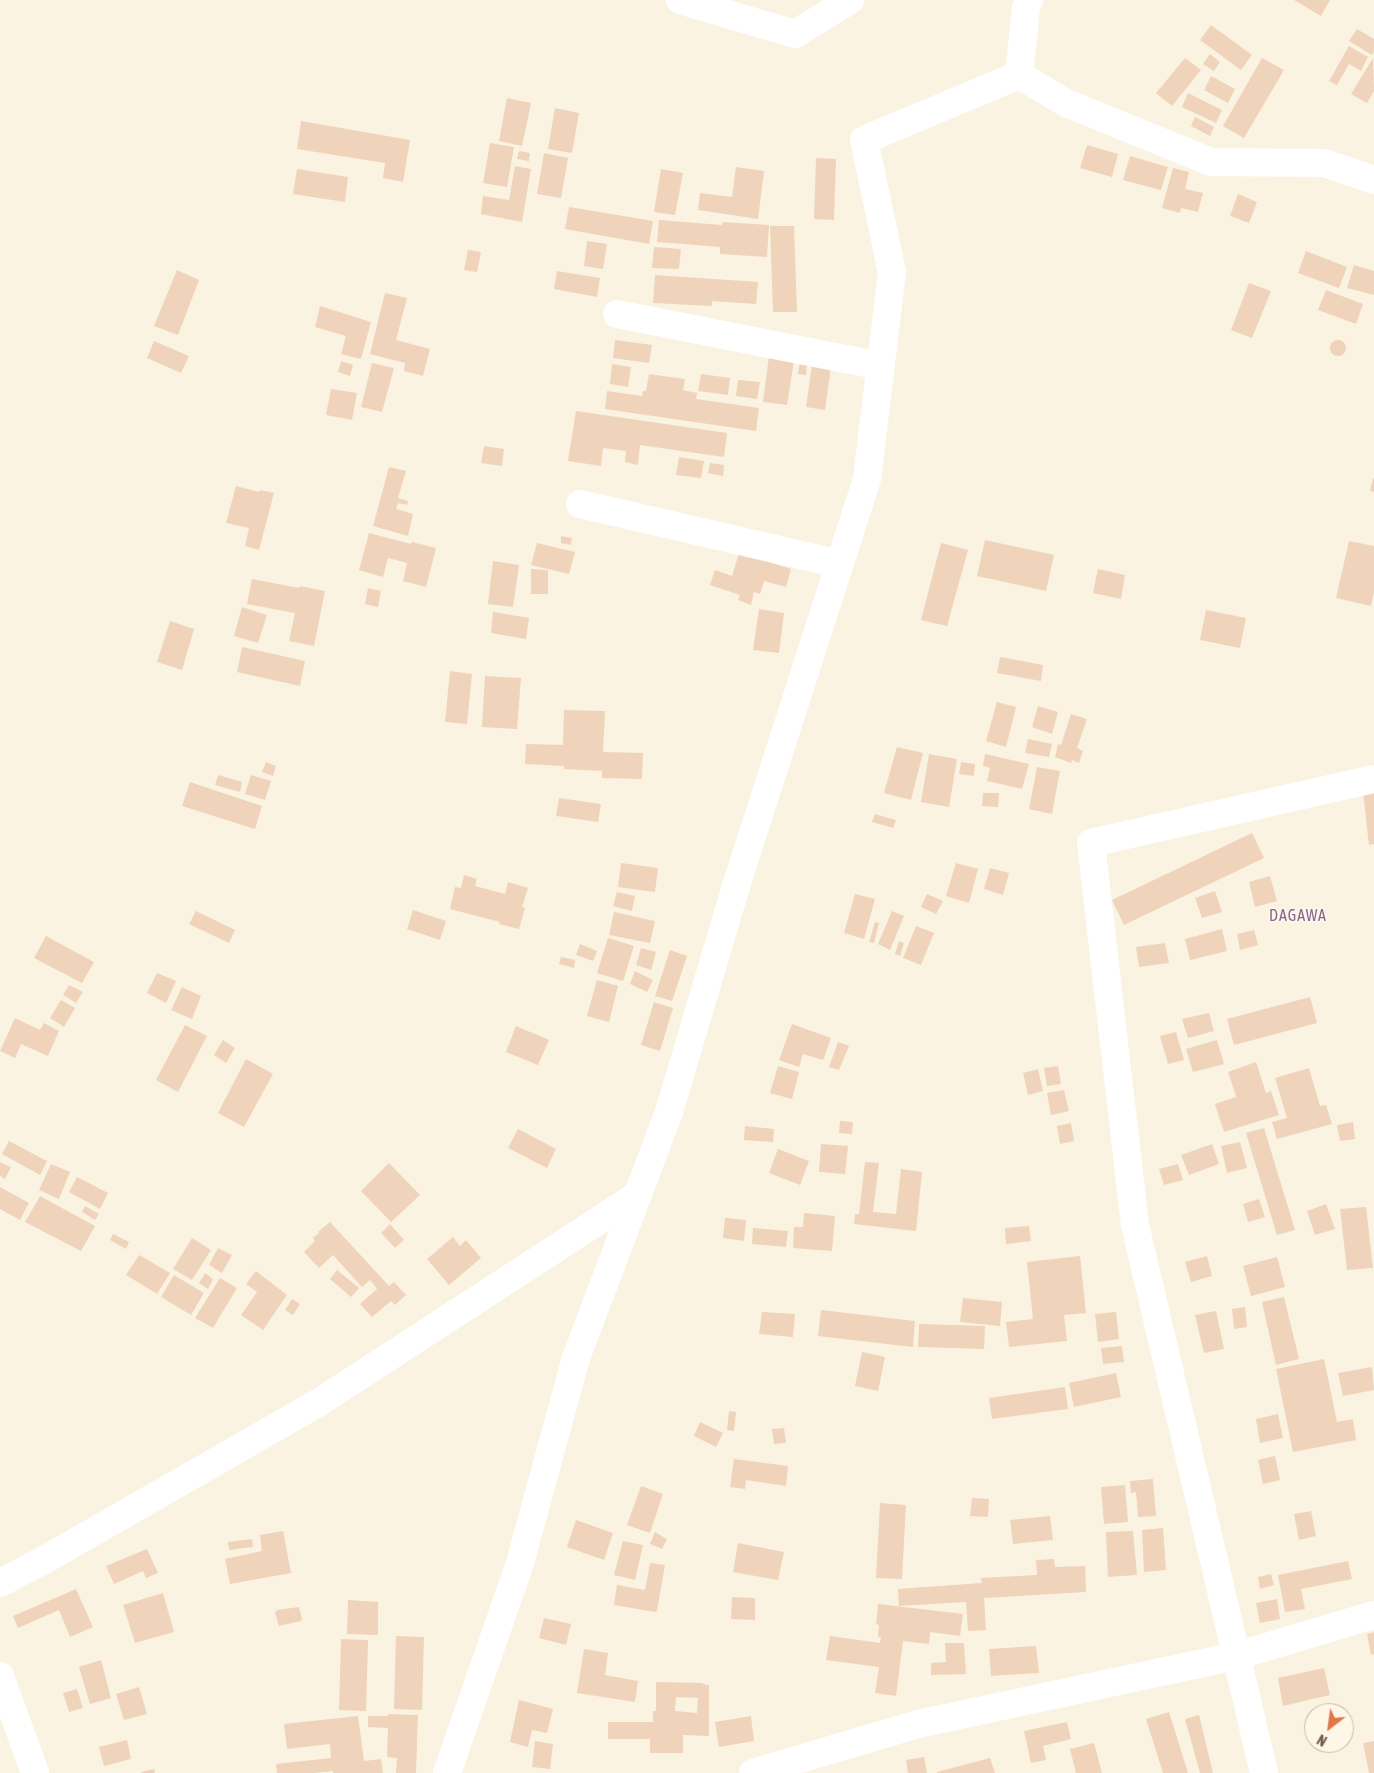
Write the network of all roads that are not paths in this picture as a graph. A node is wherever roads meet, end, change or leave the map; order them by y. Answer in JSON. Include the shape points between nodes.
{"nodes":[{"id":1,"x":680,"y":0,"type":"edge"},
{"id":2,"x":850,"y":0,"type":"edge"},
{"id":3,"x":1029,"y":0,"type":"edge"},
{"id":4,"x":1019,"y":76,"type":"junction"},
{"id":5,"x":1374,"y":180,"type":"edge"},
{"id":6,"x":617,"y":314,"type":"dead end"},
{"id":7,"x":881,"y":366,"type":"junction"},
{"id":8,"x":580,"y":504,"type":"dead end"},
{"id":9,"x":840,"y":564,"type":"junction"},
{"id":10,"x":1374,"y":779,"type":"edge"},
{"id":11,"x":638,"y":1195,"type":"junction"},
{"id":12,"x":0,"y":1582,"type":"edge"},
{"id":13,"x":1374,"y":1615,"type":"edge"},
{"id":14,"x":1236,"y":1656,"type":"junction"},
{"id":15,"x":0,"y":1676,"type":"edge"},
{"id":16,"x":36,"y":1773,"type":"edge"},
{"id":17,"x":447,"y":1773,"type":"edge"},
{"id":18,"x":753,"y":1773,"type":"edge"},
{"id":19,"x":1264,"y":1773,"type":"edge"}],
"edges":[{"from":1,"to":2,"type":"street","via":[[795,34]]},
{"from":3,"to":4,"type":"street"},
{"from":4,"to":5,"type":"street","via":[[1066,103],[1211,162],[1324,164]]},
{"from":4,"to":7,"type":"street","via":[[864,140],[892,272]]},
{"from":6,"to":7,"type":"street"},
{"from":7,"to":9,"type":"street","via":[[867,479]]},
{"from":8,"to":9,"type":"street"},
{"from":9,"to":11,"type":"street","via":[[737,882],[669,1112]]},
{"from":10,"to":14,"type":"street","via":[[1091,843],[1135,1225]]},
{"from":11,"to":12,"type":"street","via":[[318,1403],[46,1559]]},
{"from":11,"to":17,"type":"street","via":[[576,1358],[520,1564]]},
{"from":13,"to":14,"type":"street"},
{"from":14,"to":18,"type":"street","via":[[918,1724]]},
{"from":14,"to":19,"type":"street"},
{"from":15,"to":16,"type":"street"}]}
